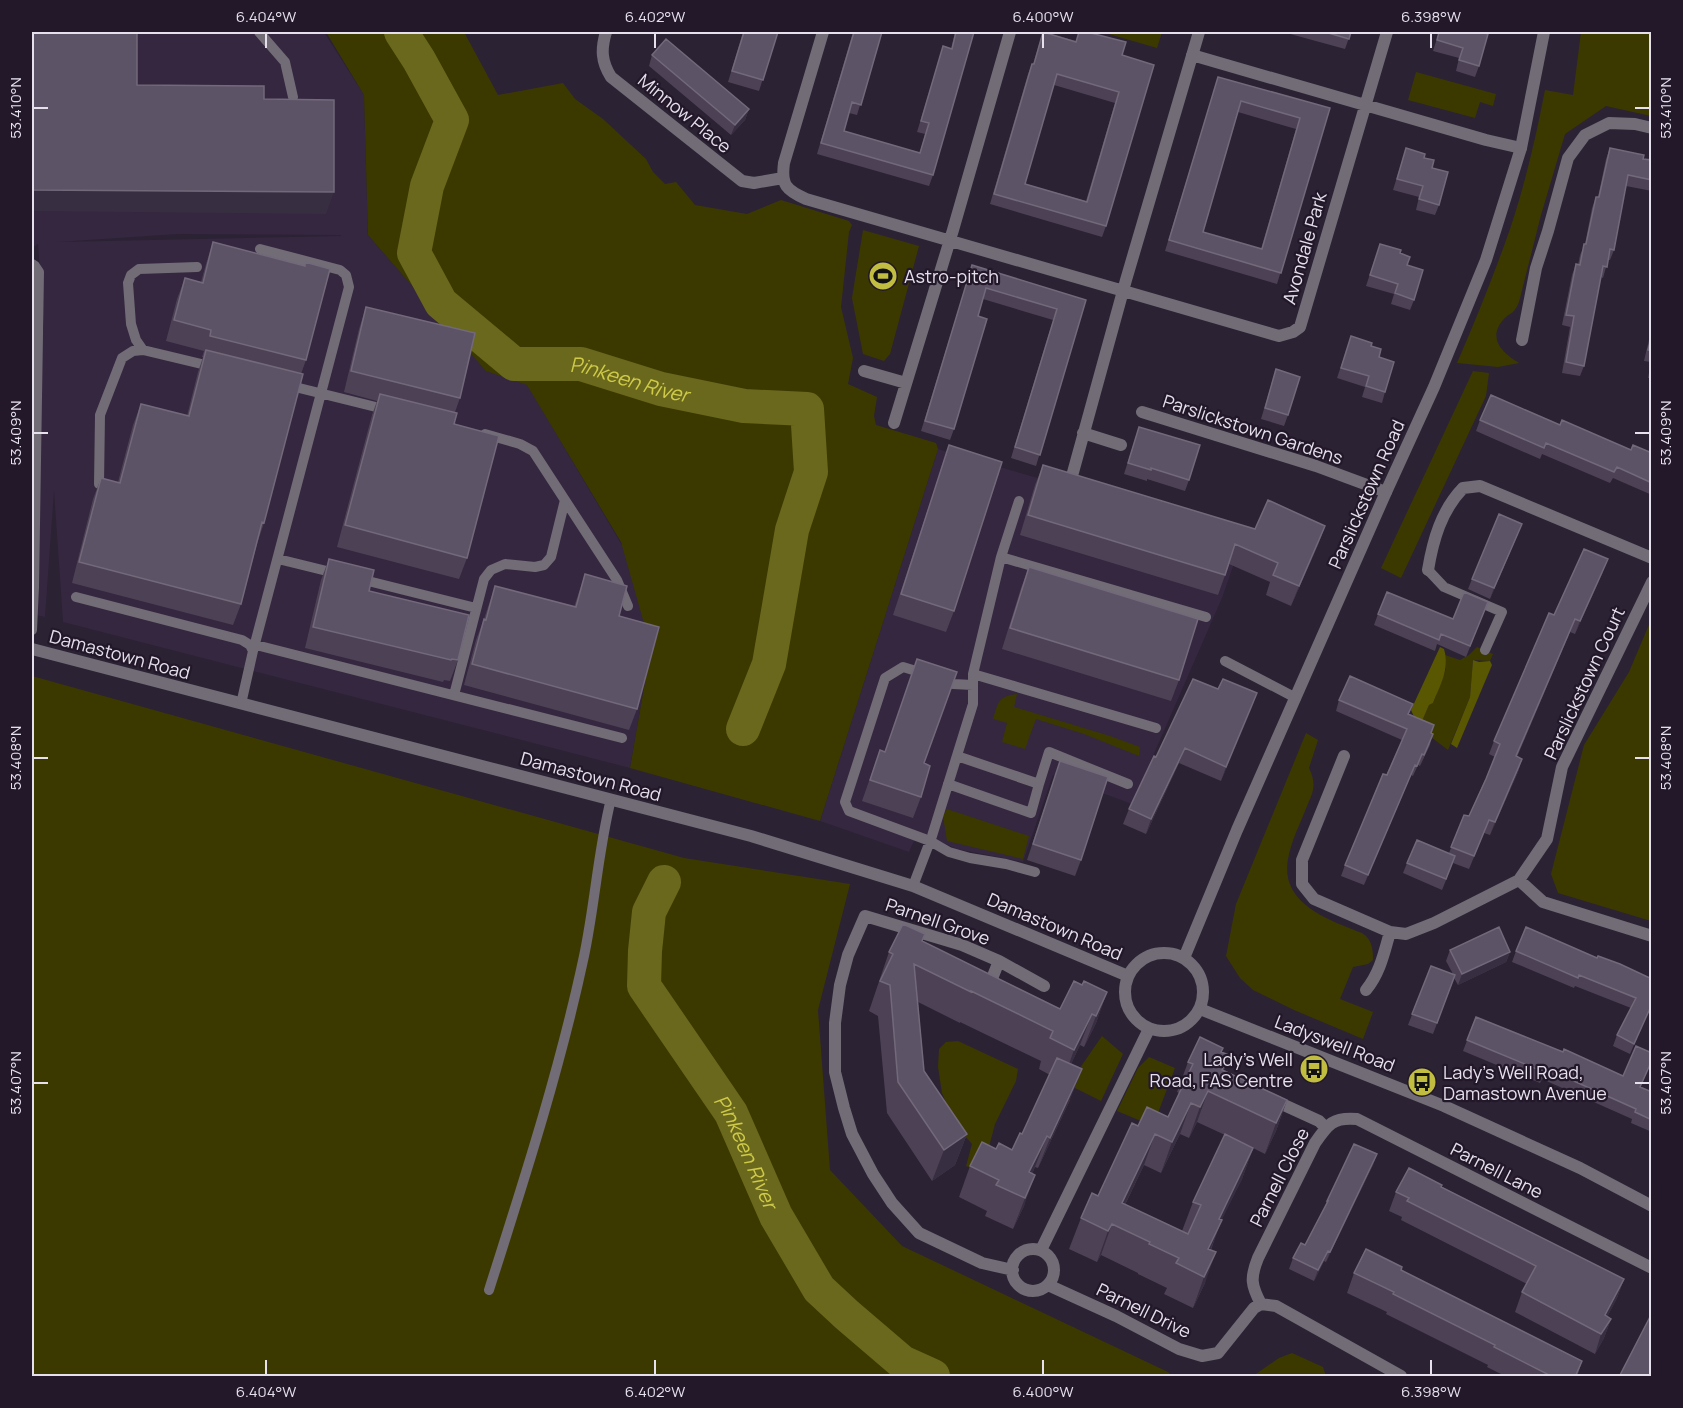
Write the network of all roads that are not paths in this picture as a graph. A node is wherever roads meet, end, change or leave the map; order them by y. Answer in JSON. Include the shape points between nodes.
{"nodes":[{"id":1,"x":259,"y":32,"type":"edge"},
{"id":2,"x":606,"y":32,"type":"edge"},
{"id":3,"x":823,"y":32,"type":"edge"},
{"id":4,"x":1010,"y":32,"type":"edge"},
{"id":5,"x":1198,"y":32,"type":"edge"},
{"id":6,"x":1387,"y":32,"type":"edge"},
{"id":7,"x":1544,"y":32,"type":"edge"},
{"id":8,"x":1192,"y":55,"type":"junction"},
{"id":9,"x":292,"y":98,"type":"edge"},
{"id":10,"x":1364,"y":105,"type":"junction"},
{"id":11,"x":1652,"y":128,"type":"edge"},
{"id":12,"x":1521,"y":148,"type":"junction"},
{"id":13,"x":783,"y":178,"type":"junction"},
{"id":14,"x":949,"y":240,"type":"junction"},
{"id":15,"x":260,"y":249,"type":"dead end"},
{"id":16,"x":32,"y":264,"type":"edge"},
{"id":17,"x":197,"y":267,"type":"dead end"},
{"id":18,"x":1123,"y":291,"type":"junction"},
{"id":19,"x":1522,"y":340,"type":"dead end"},
{"id":20,"x":143,"y":350,"type":"junction"},
{"id":21,"x":221,"y":369,"type":"edge"},
{"id":22,"x":864,"y":370,"type":"dead end"},
{"id":23,"x":277,"y":383,"type":"edge"},
{"id":24,"x":906,"y":383,"type":"junction"},
{"id":25,"x":321,"y":394,"type":"junction"},
{"id":26,"x":1142,"y":412,"type":"dead end"},
{"id":27,"x":402,"y":414,"type":"edge"},
{"id":28,"x":894,"y":423,"type":"dead end"},
{"id":29,"x":471,"y":431,"type":"edge"},
{"id":30,"x":1083,"y":433,"type":"junction"},
{"id":31,"x":1121,"y":445,"type":"dead end"},
{"id":32,"x":1072,"y":476,"type":"edge"},
{"id":33,"x":99,"y":484,"type":"edge"},
{"id":34,"x":1386,"y":492,"type":"junction"},
{"id":35,"x":565,"y":500,"type":"junction"},
{"id":36,"x":1019,"y":501,"type":"dead end"},
{"id":37,"x":1001,"y":557,"type":"junction"},
{"id":38,"x":1652,"y":558,"type":"edge"},
{"id":39,"x":278,"y":559,"type":"junction"},
{"id":40,"x":1428,"y":570,"type":"joint"},
{"id":41,"x":1652,"y":582,"type":"edge"},
{"id":42,"x":33,"y":587,"type":"edge"},
{"id":43,"x":76,"y":597,"type":"dead end"},
{"id":44,"x":628,"y":606,"type":"edge"},
{"id":45,"x":476,"y":608,"type":"junction"},
{"id":46,"x":1206,"y":616,"type":"dead end"},
{"id":47,"x":32,"y":630,"type":"edge"},
{"id":48,"x":255,"y":648,"type":"junction"},
{"id":49,"x":32,"y":649,"type":"edge"},
{"id":50,"x":1485,"y":650,"type":"dead end"},
{"id":51,"x":1225,"y":661,"type":"dead end"},
{"id":52,"x":973,"y":680,"type":"junction"},
{"id":53,"x":454,"y":695,"type":"junction"},
{"id":54,"x":1296,"y":698,"type":"junction"},
{"id":55,"x":241,"y":704,"type":"junction"},
{"id":56,"x":1156,"y":728,"type":"dead end"},
{"id":57,"x":622,"y":738,"type":"dead end"},
{"id":58,"x":957,"y":756,"type":"junction"},
{"id":59,"x":1344,"y":756,"type":"dead end"},
{"id":60,"x":948,"y":784,"type":"junction"},
{"id":61,"x":1039,"y":784,"type":"junction"},
{"id":62,"x":1128,"y":784,"type":"dead end"},
{"id":63,"x":611,"y":799,"type":"junction"},
{"id":64,"x":930,"y":842,"type":"junction"},
{"id":65,"x":1035,"y":872,"type":"dead end"},
{"id":66,"x":1519,"y":880,"type":"junction"},
{"id":67,"x":913,"y":886,"type":"junction"},
{"id":68,"x":1389,"y":932,"type":"junction"},
{"id":69,"x":1652,"y":936,"type":"edge"},
{"id":70,"x":1184,"y":958,"type":"junction"},
{"id":71,"x":999,"y":962,"type":"junction"},
{"id":72,"x":1128,"y":976,"type":"junction"},
{"id":73,"x":1044,"y":986,"type":"dead end"},
{"id":74,"x":1366,"y":990,"type":"dead end"},
{"id":75,"x":987,"y":992,"type":"edge"},
{"id":76,"x":1200,"y":1009,"type":"junction"},
{"id":77,"x":1149,"y":1029,"type":"junction"},
{"id":78,"x":1256,"y":1092,"type":"edge"},
{"id":79,"x":1325,"y":1127,"type":"junction"},
{"id":80,"x":1652,"y":1206,"type":"edge"},
{"id":81,"x":1041,"y":1250,"type":"junction"},
{"id":82,"x":1652,"y":1268,"type":"edge"},
{"id":83,"x":1012,"y":1270,"type":"junction"},
{"id":84,"x":1048,"y":1285,"type":"junction"},
{"id":85,"x":489,"y":1290,"type":"dead end"},
{"id":86,"x":1261,"y":1304,"type":"junction"},
{"id":87,"x":1401,"y":1377,"type":"edge"}],
"edges":[{"from":1,"to":9,"type":"lane","via":[[285,62]]},
{"from":2,"to":13,"type":"street","name":"Minnow Place","via":[[602,56],[611,77],[742,181]]},
{"from":3,"to":13,"type":"street"},
{"from":4,"to":14,"type":"street"},
{"from":5,"to":8,"type":"street"},
{"from":6,"to":10,"type":"street","name":"Avondale Park"},
{"from":7,"to":12,"type":"street","name":"Parslickstown Road"},
{"from":8,"to":10,"type":"street"},
{"from":8,"to":18,"type":"street"},
{"from":10,"to":12,"type":"street"},
{"from":10,"to":18,"type":"street","name":"Avondale Park","via":[[1300,327],[1279,336]]},
{"from":11,"to":19,"type":"street","via":[[1609,123],[1585,135],[1568,158],[1536,268]]},
{"from":12,"to":34,"type":"street","name":"Parslickstown Road","via":[[1486,260]]},
{"from":13,"to":14,"type":"street","name":"Avondale Park","via":[[788,189],[806,199]]},
{"from":14,"to":18,"type":"street","name":"Avondale Park"},
{"from":14,"to":24,"type":"street"},
{"from":15,"to":25,"type":"lane","via":[[340,270],[346,275],[349,287]]},
{"from":16,"to":42,"type":"lane","via":[[39,272]]},
{"from":17,"to":20,"type":"lane","via":[[139,269],[131,275],[130,324]]},
{"from":18,"to":30,"type":"street"},
{"from":20,"to":21,"type":"lane"},
{"from":20,"to":33,"type":"lane","via":[[122,358],[100,415]]},
{"from":22,"to":24,"type":"street"},
{"from":23,"to":25,"type":"lane"},
{"from":24,"to":28,"type":"street"},
{"from":25,"to":27,"type":"lane"},
{"from":25,"to":39,"type":"lane"},
{"from":26,"to":34,"type":"street","name":"Parslickstown Gardens"},
{"from":29,"to":35,"type":"lane","via":[[533,451]]},
{"from":30,"to":31,"type":"street"},
{"from":30,"to":32,"type":"street"},
{"from":34,"to":54,"type":"street","name":"Parslickstown Road"},
{"from":35,"to":44,"type":"lane","via":[[617,580]]},
{"from":35,"to":45,"type":"lane","via":[[551,557],[544,565],[535,567],[505,564],[491,570],[484,579]]},
{"from":36,"to":37,"type":"lane"},
{"from":37,"to":46,"type":"lane"},
{"from":37,"to":52,"type":"lane"},
{"from":38,"to":40,"type":"street","via":[[1480,486],[1463,488],[1451,501],[1433,541]]},
{"from":39,"to":45,"type":"lane"},
{"from":39,"to":48,"type":"lane"},
{"from":40,"to":50,"type":"lane","via":[[1444,587],[1502,612]]},
{"from":41,"to":66,"type":"street","name":"Parslickstown Court","via":[[1562,767],[1547,839]]},
{"from":42,"to":47,"type":"lane"},
{"from":43,"to":48,"type":"lane","via":[[242,640]]},
{"from":45,"to":53,"type":"lane"},
{"from":48,"to":53,"type":"lane"},
{"from":48,"to":55,"type":"lane"},
{"from":49,"to":55,"type":"street","name":"Damastown Road"},
{"from":51,"to":54,"type":"lane"},
{"from":52,"to":56,"type":"lane"},
{"from":52,"to":58,"type":"lane","via":[[973,704]]},
{"from":52,"to":64,"type":"lane","via":[[954,684],[903,667],[885,678],[844,802],[849,811]]},
{"from":53,"to":57,"type":"lane"},
{"from":54,"to":70,"type":"street","name":"Parslickstown Road"},
{"from":55,"to":63,"type":"street","name":"Damastown Road"},
{"from":58,"to":60,"type":"lane"},
{"from":58,"to":61,"type":"lane"},
{"from":59,"to":68,"type":"street","name":"Parslickstown Court","via":[[1302,860],[1302,884],[1314,899]]},
{"from":60,"to":61,"type":"lane","via":[[1031,813]]},
{"from":60,"to":64,"type":"lane"},
{"from":61,"to":62,"type":"lane","via":[[1049,752]]},
{"from":63,"to":67,"type":"street","name":"Damastown Road","via":[[751,836]]},
{"from":63,"to":85,"type":"lane","via":[[584,955],[566,1031]]},
{"from":64,"to":65,"type":"lane","via":[[949,852]]},
{"from":64,"to":67,"type":"lane"},
{"from":66,"to":68,"type":"street","name":"Parslickstown Court","via":[[1434,923],[1406,934]]},
{"from":66,"to":69,"type":"street","via":[[1543,902]]},
{"from":67,"to":72,"type":"street","name":"Damastown Road"},
{"from":68,"to":74,"type":"street","via":[[1380,968]]},
{"from":70,"to":72,"type":"street","via":[[1168,953],[1152,955],[1137,963]]},
{"from":70,"to":76,"type":"street","via":[[1202,980],[1204,995]]},
{"from":71,"to":73,"type":"street","name":"Parnell Grove"},
{"from":71,"to":75,"type":"street"},
{"from":71,"to":83,"type":"street","name":"Parnell Grove","via":[[962,945],[866,916],[848,955],[840,985],[835,1072],[852,1134],[892,1203],[918,1233],[982,1263]]},
{"from":72,"to":77,"type":"street","via":[[1124,992],[1127,1007],[1136,1021]]},
{"from":76,"to":77,"type":"street","via":[[1179,1029]]},
{"from":76,"to":80,"type":"street","name":"Ladyswell Road","via":[[1444,1106],[1580,1168]]},
{"from":77,"to":81,"type":"street"},
{"from":78,"to":79,"type":"street","name":"Parnell Close"},
{"from":79,"to":82,"type":"street","name":"Parnell Lane","via":[[1343,1118],[1357,1119]]},
{"from":79,"to":86,"type":"street","name":"Parnell Close","via":[[1252,1272],[1252,1284]]},
{"from":81,"to":83,"type":"street","via":[[1022,1252]]},
{"from":81,"to":84,"type":"street","via":[[1054,1266]]},
{"from":83,"to":84,"type":"street","via":[[1022,1287],[1036,1290]]},
{"from":84,"to":86,"type":"street","name":"Parnell Drive","via":[[1202,1356],[1218,1353],[1248,1312]]},
{"from":86,"to":87,"type":"street","via":[[1276,1306]]}]}
